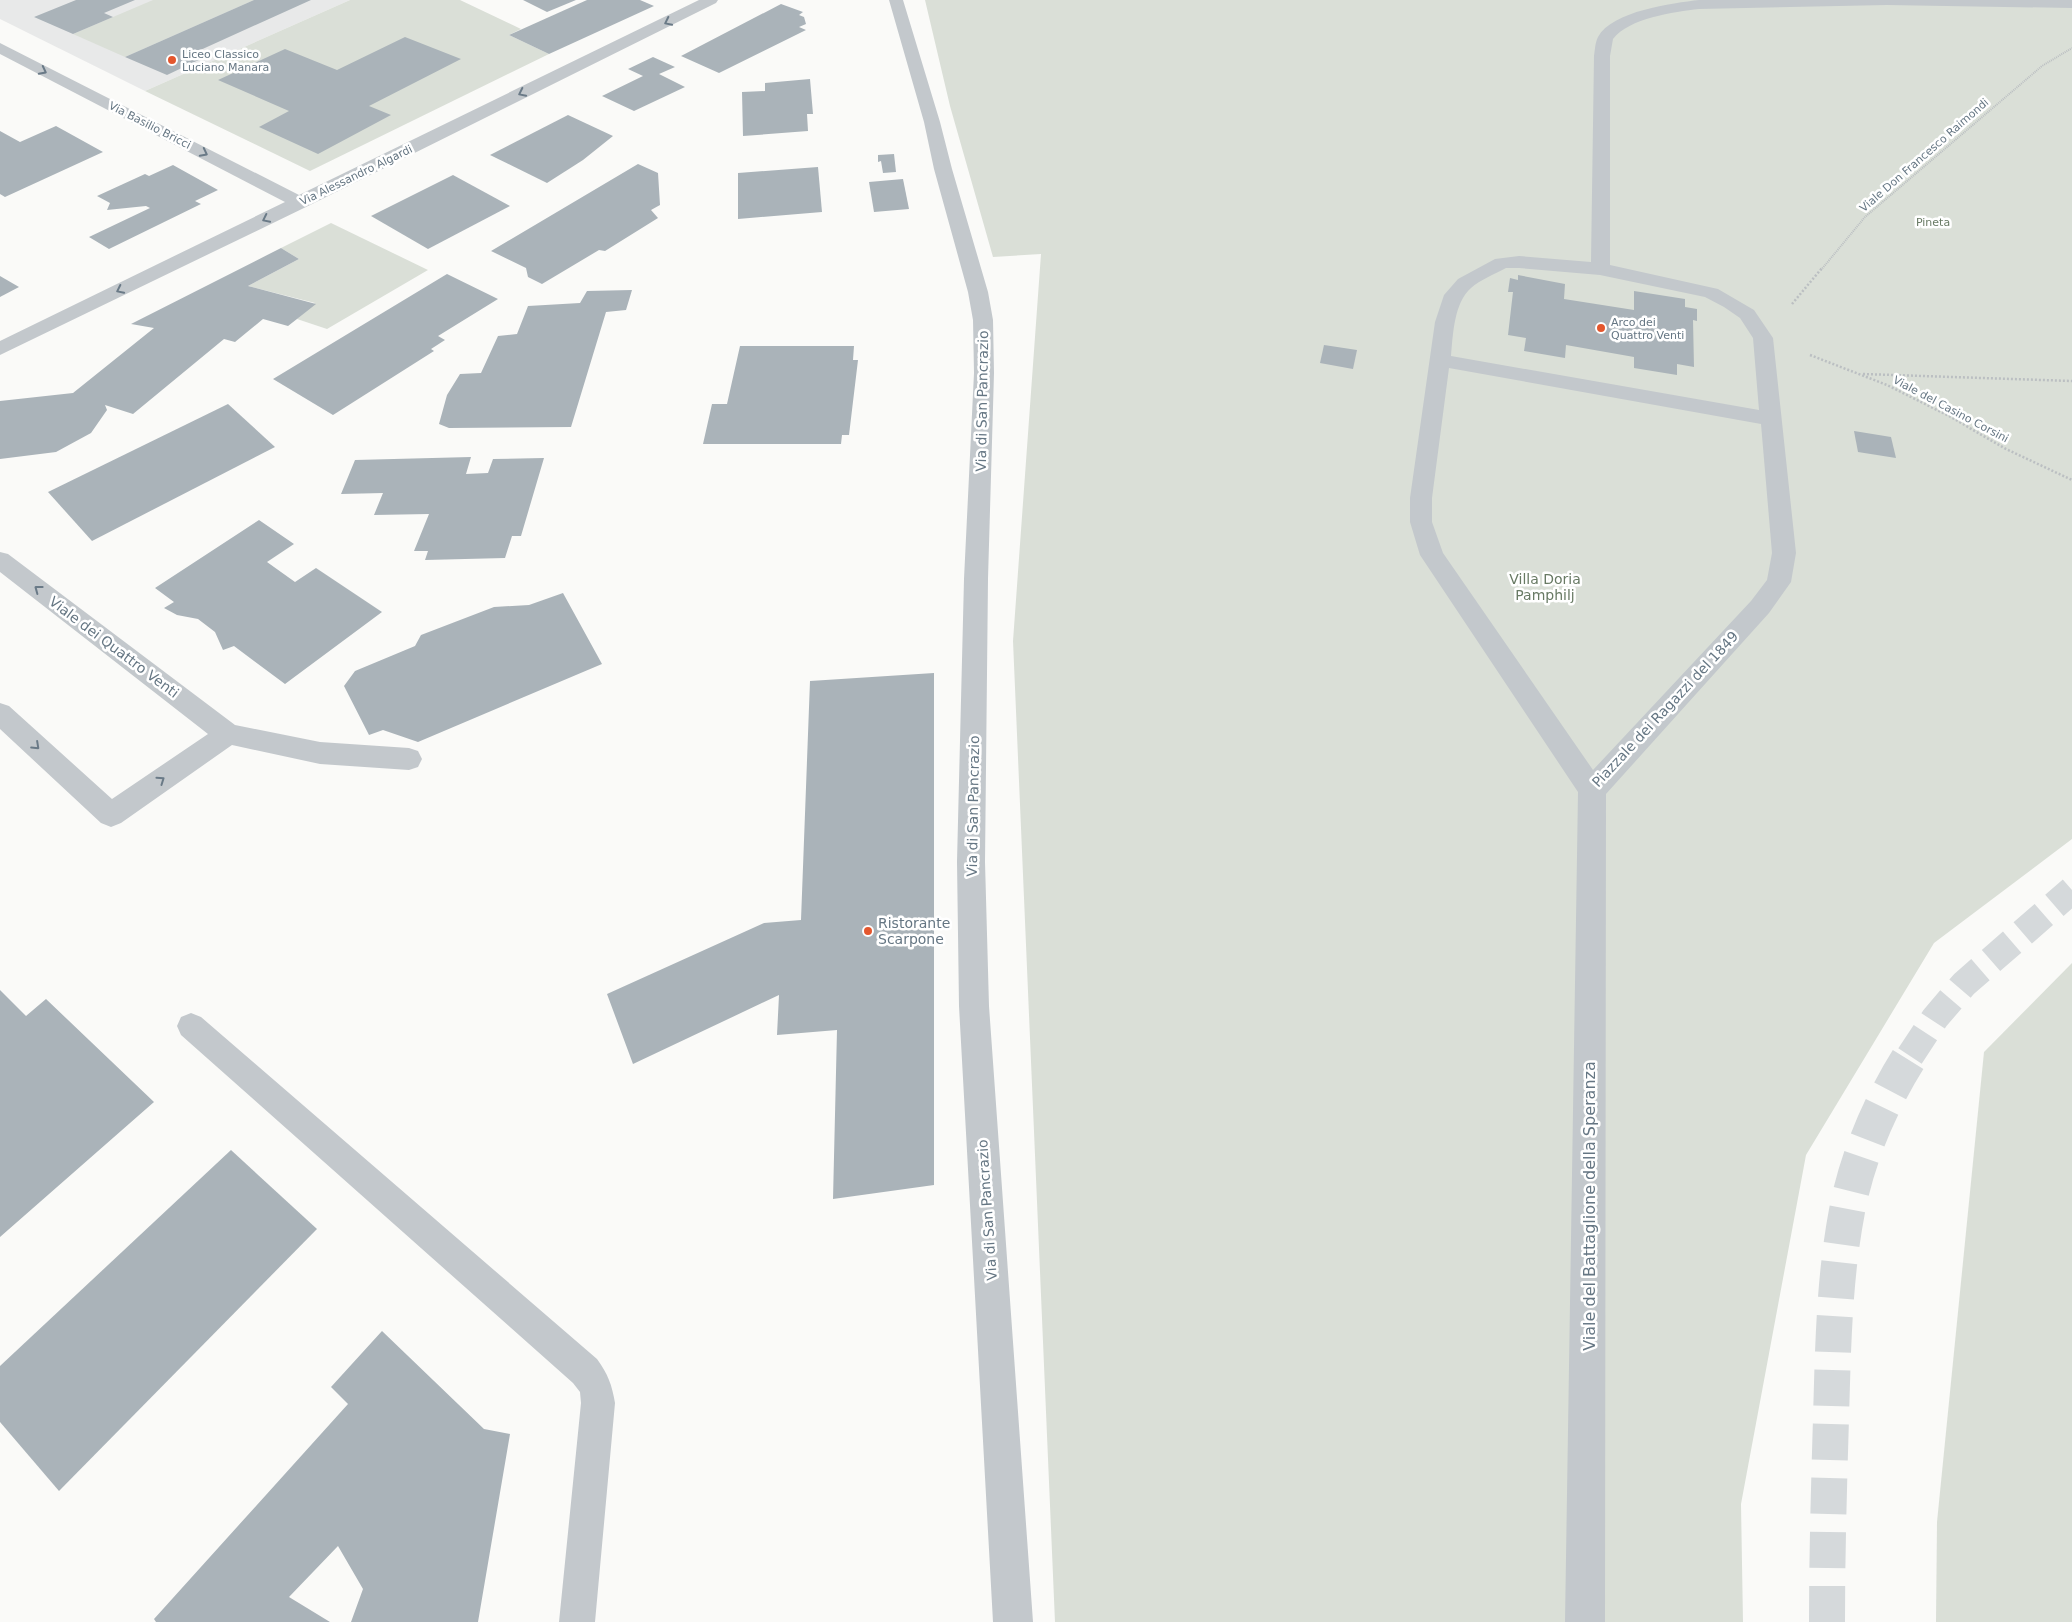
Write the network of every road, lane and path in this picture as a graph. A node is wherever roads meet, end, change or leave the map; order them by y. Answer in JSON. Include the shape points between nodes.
{"nodes":[{"id":1,"x":712,"y":0,"type":"edge"},
{"id":2,"x":896,"y":0,"type":"edge"},
{"id":3,"x":2072,"y":4,"type":"edge"},
{"id":4,"x":0,"y":48,"type":"edge"},
{"id":5,"x":2072,"y":48,"type":"edge"},
{"id":6,"x":300,"y":203,"type":"junction"},
{"id":7,"x":1600,"y":269,"type":"junction"},
{"id":8,"x":1763,"y":338,"type":"junction"},
{"id":9,"x":0,"y":349,"type":"edge"},
{"id":10,"x":1439,"y":360,"type":"junction"},
{"id":11,"x":1860,"y":374,"type":"junction"},
{"id":12,"x":2072,"y":381,"type":"edge"},
{"id":13,"x":1772,"y":419,"type":"junction"},
{"id":14,"x":2072,"y":480,"type":"edge"},
{"id":15,"x":0,"y":560,"type":"edge"},
{"id":16,"x":0,"y":713,"type":"edge"},
{"id":17,"x":228,"y":734,"type":"junction"},
{"id":18,"x":409,"y":758,"type":"dead end"},
{"id":19,"x":1592,"y":790,"type":"junction"},
{"id":20,"x":191,"y":1026,"type":"dead end"},
{"id":21,"x":577,"y":1622,"type":"edge"},
{"id":22,"x":1013,"y":1622,"type":"edge"},
{"id":23,"x":1585,"y":1622,"type":"edge"}],
"edges":[{"from":1,"to":6,"type":"street","name":"Via Alessandro Algardi","one_way":true},
{"from":2,"to":22,"type":"street","name":"Via di San Pancrazio","via":[[932,122],[983,320],[972,842],[974,1006]]},
{"from":3,"to":7,"type":"street","via":[[1816,1],[1697,6],[1657,11],[1620,26],[1607,35],[1602,56]]},
{"from":4,"to":6,"type":"street","name":"Via Basilio Bricci","one_way":true},
{"from":5,"to":8,"type":"path","name":"Viale Don Francesco Raimondi","via":[[2042,66],[1865,218]]},
{"from":6,"to":9,"type":"street","name":"Via Alessandro Algardi","one_way":true},
{"from":7,"to":8,"type":"street","name":"Piazzale dei Ragazzi del 1849","via":[[1711,293],[1747,314]]},
{"from":7,"to":10,"type":"street","name":"Piazzale dei Ragazzi del 1849","via":[[1519,262],[1502,264],[1483,272],[1465,283],[1454,295],[1445,322]]},
{"from":8,"to":11,"type":"path","name":"Viale del Casino Corsini"},
{"from":8,"to":13,"type":"street","name":"Piazzale dei Ragazzi del 1849"},
{"from":10,"to":13,"type":"street"},
{"from":10,"to":19,"type":"street","name":"Piazzale dei Ragazzi del 1849","via":[[1421,498],[1421,522],[1432,555]]},
{"from":11,"to":12,"type":"path"},
{"from":11,"to":14,"type":"path","name":"Viale del Casino Corsini","via":[[1896,389],[2006,449]]},
{"from":13,"to":19,"type":"street","name":"Piazzale dei Ragazzi del 1849","via":[[1784,553],[1779,582],[1760,607]]},
{"from":17,"to":15,"type":"street","name":"Viale dei Quattro Venti","one_way":true},
{"from":16,"to":17,"type":"street","one_way":true,"via":[[111,815]]},
{"from":17,"to":18,"type":"street","name":"Viale dei Quattro Venti","via":[[320,753]]},
{"from":19,"to":23,"type":"street","name":"Viale del Battaglione della Speranza"},
{"from":20,"to":21,"type":"lane","via":[[585,1371],[596,1386],[598,1403]]}]}
